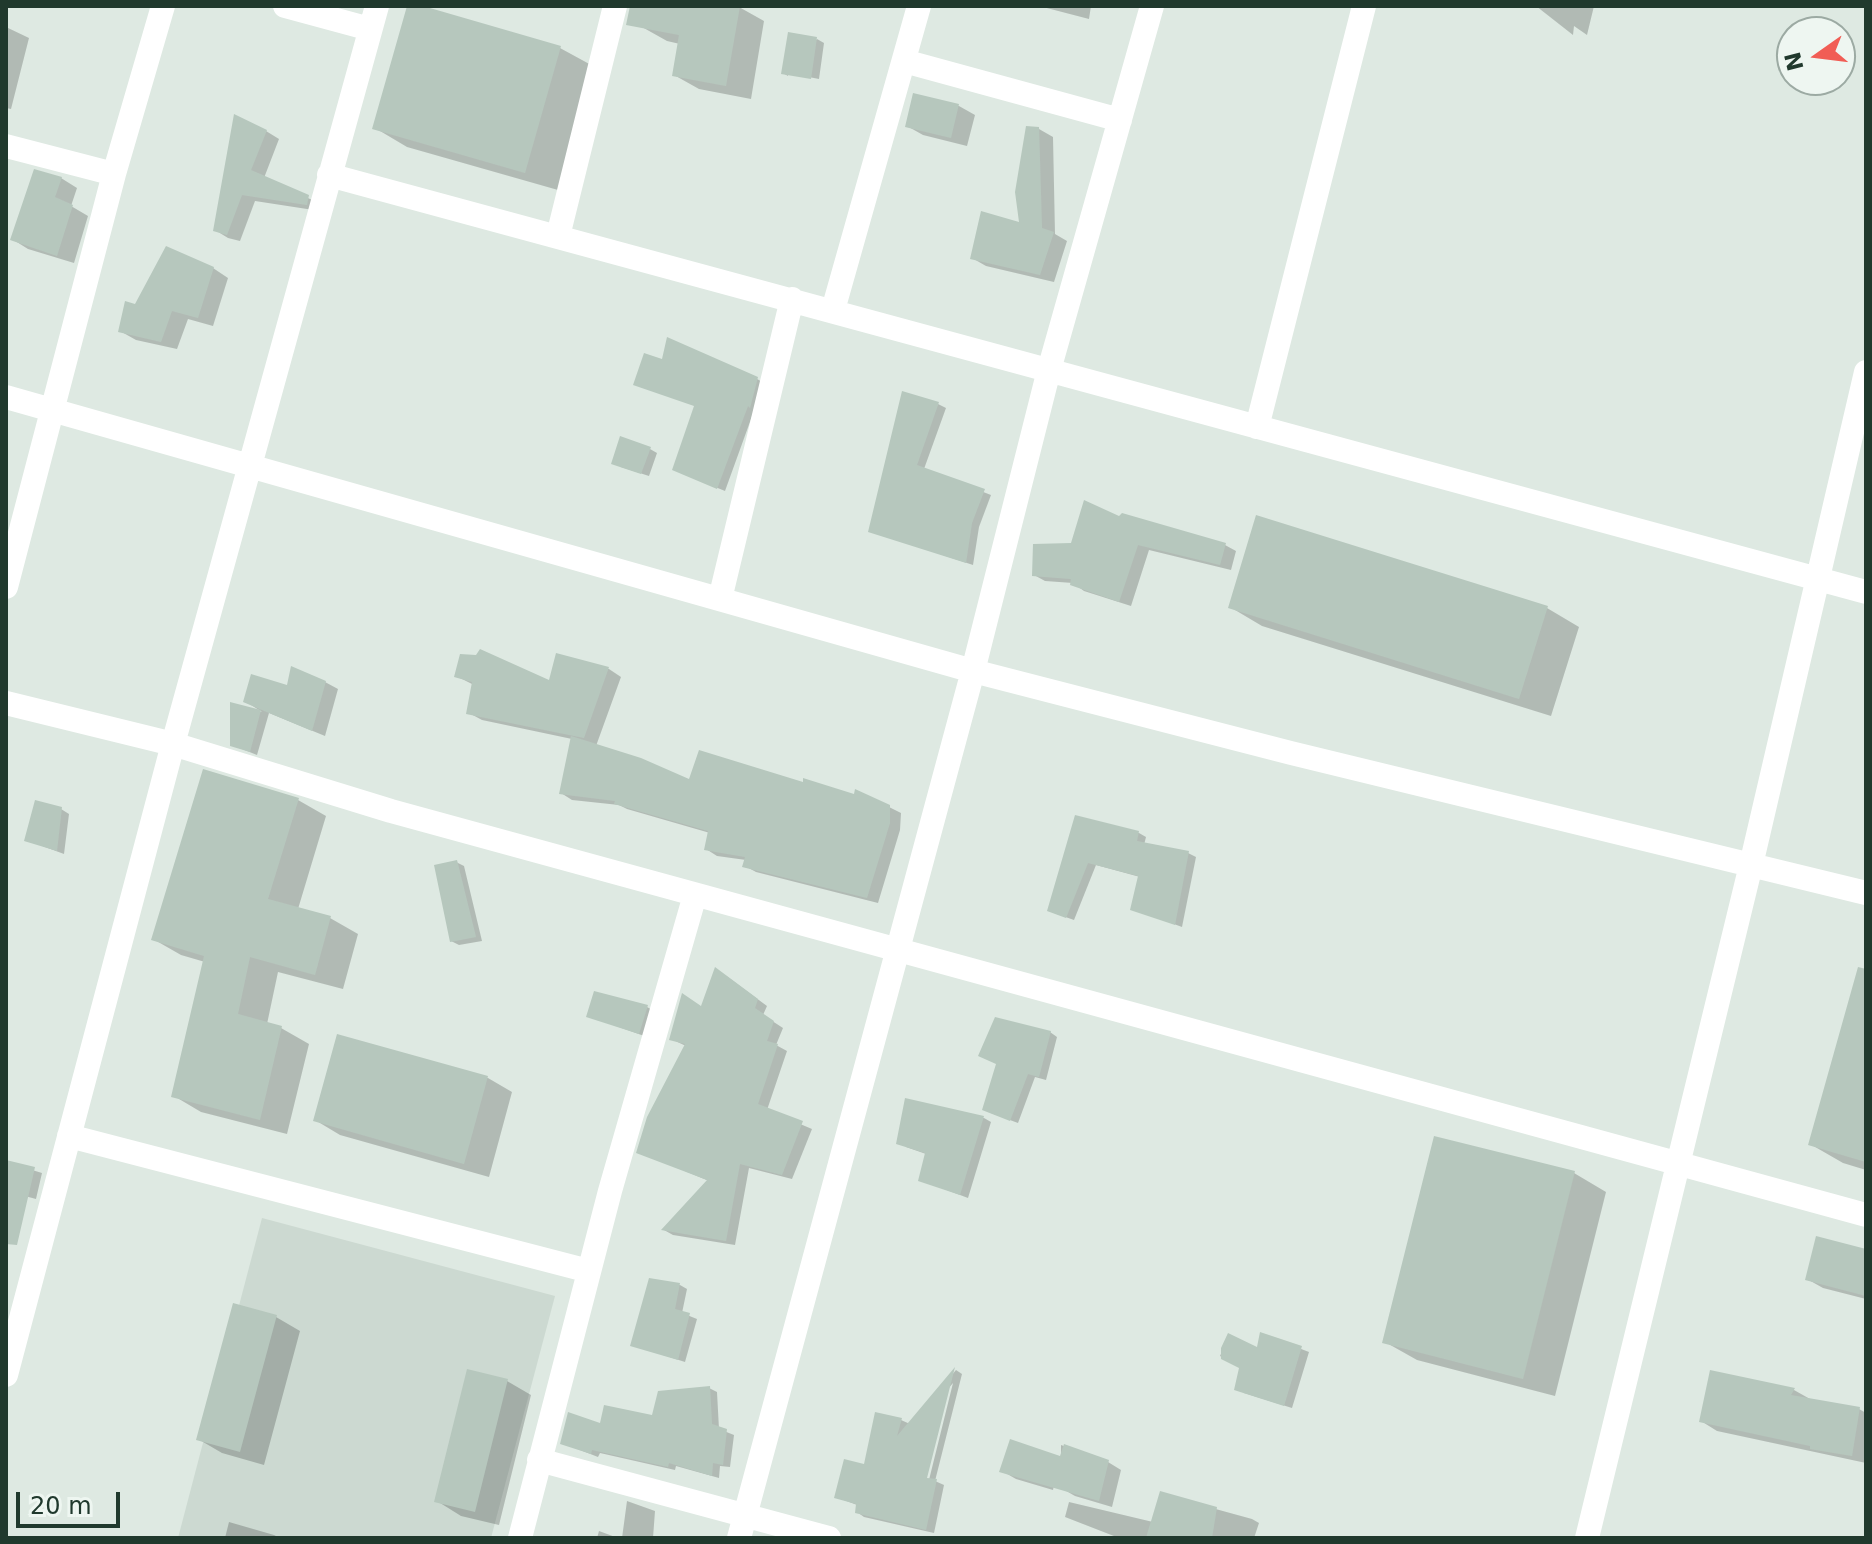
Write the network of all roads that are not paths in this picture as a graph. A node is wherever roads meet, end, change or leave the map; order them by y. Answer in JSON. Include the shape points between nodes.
{"nodes":[{"id":1,"x":163,"y":6,"type":"edge"},
{"id":2,"x":285,"y":6,"type":"edge"},
{"id":3,"x":615,"y":6,"type":"edge"},
{"id":4,"x":919,"y":6,"type":"edge"},
{"id":5,"x":1152,"y":6,"type":"edge"},
{"id":6,"x":1364,"y":6,"type":"edge"},
{"id":7,"x":374,"y":17,"type":"edge"},
{"id":8,"x":904,"y":61,"type":"junction"},
{"id":9,"x":1120,"y":120,"type":"junction"},
{"id":10,"x":6,"y":146,"type":"edge"},
{"id":11,"x":114,"y":174,"type":"junction"},
{"id":12,"x":329,"y":175,"type":"junction"},
{"id":13,"x":558,"y":236,"type":"junction"},
{"id":14,"x":792,"y":299,"type":"junction"},
{"id":15,"x":833,"y":310,"type":"junction"},
{"id":16,"x":1049,"y":370,"type":"junction"},
{"id":17,"x":1866,"y":372,"type":"edge"},
{"id":18,"x":6,"y":397,"type":"edge"},
{"id":19,"x":53,"y":410,"type":"junction"},
{"id":20,"x":1257,"y":427,"type":"junction"},
{"id":21,"x":252,"y":466,"type":"junction"},
{"id":22,"x":1817,"y":580,"type":"junction"},
{"id":23,"x":6,"y":587,"type":"edge"},
{"id":24,"x":1866,"y":592,"type":"edge"},
{"id":25,"x":720,"y":599,"type":"junction"},
{"id":26,"x":973,"y":671,"type":"junction"},
{"id":27,"x":6,"y":703,"type":"edge"},
{"id":28,"x":173,"y":744,"type":"junction"},
{"id":29,"x":1751,"y":865,"type":"junction"},
{"id":30,"x":1866,"y":893,"type":"edge"},
{"id":31,"x":695,"y":895,"type":"junction"},
{"id":32,"x":898,"y":949,"type":"junction"},
{"id":33,"x":69,"y":1136,"type":"junction"},
{"id":34,"x":1678,"y":1165,"type":"junction"},
{"id":35,"x":1866,"y":1215,"type":"edge"},
{"id":36,"x":589,"y":1271,"type":"junction"},
{"id":37,"x":9,"y":1350,"type":"edge"},
{"id":38,"x":6,"y":1375,"type":"edge"},
{"id":39,"x":539,"y":1460,"type":"junction"},
{"id":40,"x":742,"y":1527,"type":"edge"},
{"id":41,"x":520,"y":1538,"type":"edge"},
{"id":42,"x":829,"y":1538,"type":"edge"},
{"id":43,"x":1587,"y":1538,"type":"edge"}],
"edges":[{"from":1,"to":11,"type":"street"},
{"from":2,"to":7,"type":"street"},
{"from":3,"to":13,"type":"street"},
{"from":4,"to":8,"type":"street"},
{"from":5,"to":9,"type":"street"},
{"from":6,"to":20,"type":"street"},
{"from":7,"to":12,"type":"street"},
{"from":8,"to":9,"type":"street"},
{"from":8,"to":15,"type":"street"},
{"from":9,"to":16,"type":"street"},
{"from":10,"to":11,"type":"street"},
{"from":11,"to":19,"type":"street"},
{"from":12,"to":13,"type":"street"},
{"from":12,"to":21,"type":"street"},
{"from":13,"to":14,"type":"street"},
{"from":14,"to":15,"type":"street"},
{"from":14,"to":25,"type":"street"},
{"from":15,"to":16,"type":"street"},
{"from":16,"to":20,"type":"street"},
{"from":16,"to":26,"type":"street"},
{"from":17,"to":22,"type":"street"},
{"from":18,"to":19,"type":"street"},
{"from":19,"to":21,"type":"street"},
{"from":19,"to":23,"type":"street"},
{"from":20,"to":22,"type":"street"},
{"from":21,"to":25,"type":"street"},
{"from":21,"to":28,"type":"street"},
{"from":22,"to":24,"type":"street"},
{"from":22,"to":29,"type":"street"},
{"from":25,"to":26,"type":"street"},
{"from":26,"to":29,"type":"street"},
{"from":26,"to":32,"type":"street"},
{"from":27,"to":28,"type":"street"},
{"from":28,"to":31,"type":"street"},
{"from":28,"to":33,"type":"street"},
{"from":29,"to":30,"type":"street"},
{"from":29,"to":34,"type":"street"},
{"from":31,"to":32,"type":"street"},
{"from":31,"to":36,"type":"street"},
{"from":32,"to":34,"type":"street"},
{"from":32,"to":40,"type":"street"},
{"from":33,"to":36,"type":"street"},
{"from":33,"to":37,"type":"street"},
{"from":34,"to":35,"type":"street"},
{"from":34,"to":43,"type":"street"},
{"from":36,"to":39,"type":"street"},
{"from":37,"to":38,"type":"street"},
{"from":39,"to":40,"type":"street"},
{"from":39,"to":41,"type":"street"},
{"from":40,"to":42,"type":"street"}]}
